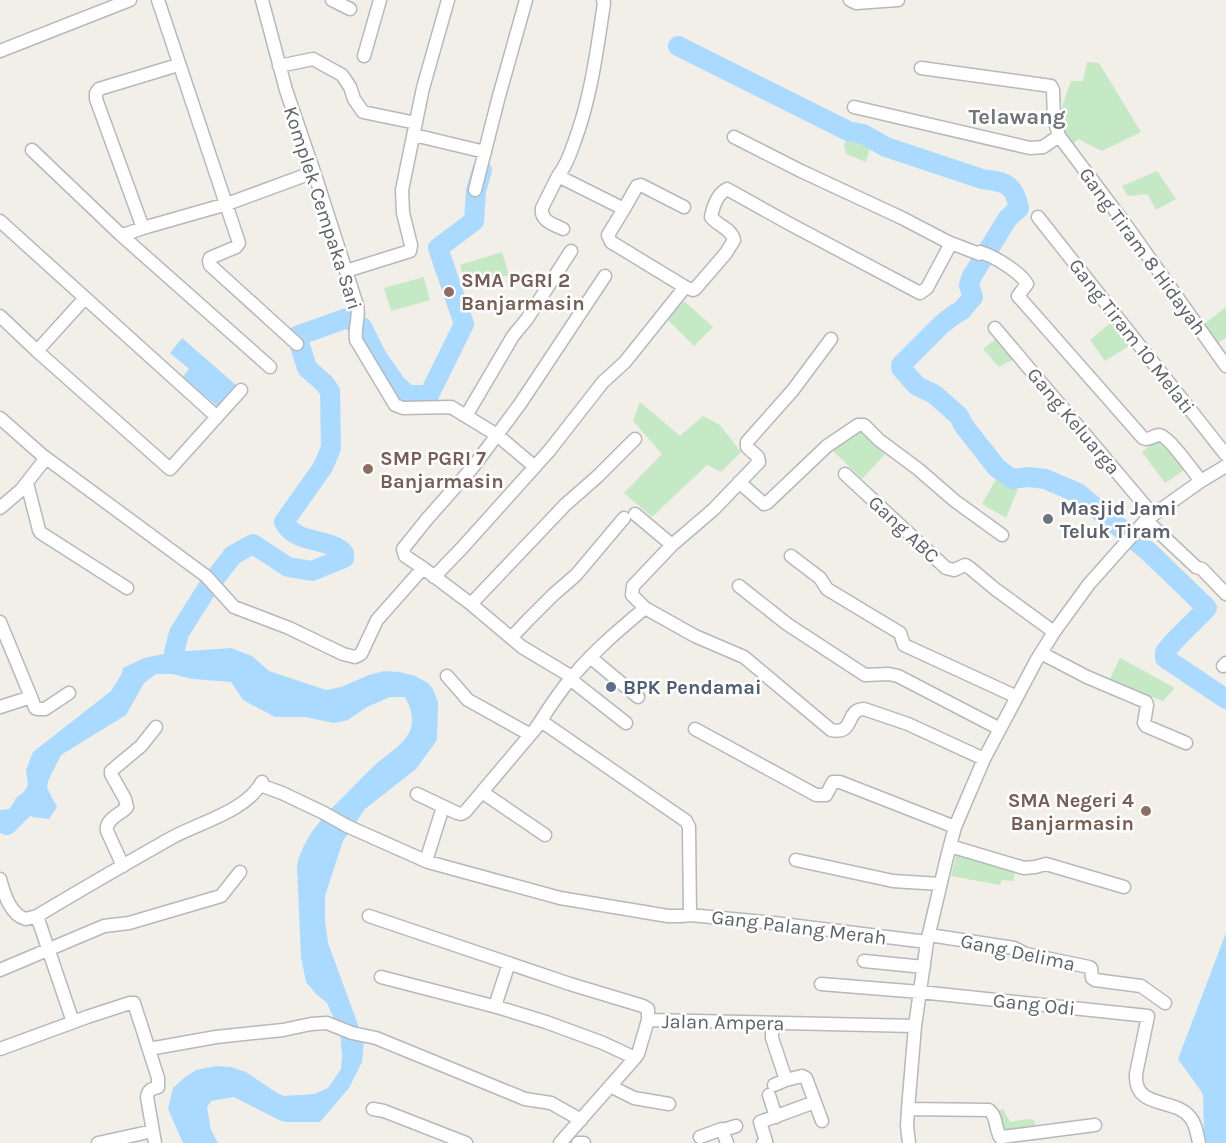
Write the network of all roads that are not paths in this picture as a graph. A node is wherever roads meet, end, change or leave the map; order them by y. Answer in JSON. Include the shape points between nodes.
{"nodes":[{"id":1,"x":130,"y":0,"type":"edge"},
{"id":2,"x":158,"y":0,"type":"edge"},
{"id":3,"x":262,"y":0,"type":"edge"},
{"id":4,"x":332,"y":0,"type":"edge"},
{"id":5,"x":380,"y":0,"type":"edge"},
{"id":6,"x":448,"y":0,"type":"edge"},
{"id":7,"x":526,"y":0,"type":"edge"},
{"id":8,"x":603,"y":0,"type":"edge"},
{"id":9,"x":850,"y":0,"type":"edge"},
{"id":10,"x":898,"y":0,"type":"edge"},
{"id":11,"x":350,"y":9,"type":"dead end"},
{"id":12,"x":0,"y":51,"type":"edge"},
{"id":13,"x":364,"y":56,"type":"dead end"},
{"id":14,"x":178,"y":64,"type":"junction"},
{"id":15,"x":279,"y":66,"type":"junction"},
{"id":16,"x":921,"y":68,"type":"dead end"},
{"id":17,"x":854,"y":107,"type":"dead end"},
{"id":18,"x":415,"y":129,"type":"junction"},
{"id":19,"x":1059,"y":136,"type":"junction"},
{"id":20,"x":734,"y":137,"type":"dead end"},
{"id":21,"x":32,"y":150,"type":"dead end"},
{"id":22,"x":485,"y":152,"type":"junction"},
{"id":23,"x":314,"y":172,"type":"junction"},
{"id":24,"x":558,"y":176,"type":"junction"},
{"id":25,"x":475,"y":190,"type":"dead end"},
{"id":26,"x":227,"y":204,"type":"junction"},
{"id":27,"x":684,"y":207,"type":"dead end"},
{"id":28,"x":624,"y":209,"type":"junction"},
{"id":29,"x":1038,"y":217,"type":"dead end"},
{"id":30,"x":0,"y":221,"type":"edge"},
{"id":31,"x":143,"y":228,"type":"junction"},
{"id":32,"x":563,"y":229,"type":"dead end"},
{"id":33,"x":120,"y":234,"type":"junction"},
{"id":34,"x":948,"y":242,"type":"junction"},
{"id":35,"x":571,"y":251,"type":"dead end"},
{"id":36,"x":346,"y":271,"type":"junction"},
{"id":37,"x":605,"y":276,"type":"dead end"},
{"id":38,"x":685,"y":287,"type":"junction"},
{"id":39,"x":85,"y":298,"type":"junction"},
{"id":40,"x":0,"y":316,"type":"edge"},
{"id":41,"x":995,"y":328,"type":"dead end"},
{"id":42,"x":831,"y":339,"type":"dead end"},
{"id":43,"x":297,"y":344,"type":"dead end"},
{"id":44,"x":37,"y":351,"type":"junction"},
{"id":45,"x":1226,"y":366,"type":"edge"},
{"id":46,"x":270,"y":367,"type":"dead end"},
{"id":47,"x":241,"y":390,"type":"dead end"},
{"id":48,"x":466,"y":416,"type":"junction"},
{"id":49,"x":217,"y":417,"type":"junction"},
{"id":50,"x":0,"y":418,"type":"edge"},
{"id":51,"x":497,"y":435,"type":"junction"},
{"id":52,"x":635,"y":439,"type":"dead end"},
{"id":53,"x":1226,"y":455,"type":"edge"},
{"id":54,"x":46,"y":458,"type":"junction"},
{"id":55,"x":1226,"y":466,"type":"edge"},
{"id":56,"x":535,"y":467,"type":"junction"},
{"id":57,"x":845,"y":474,"type":"dead end"},
{"id":58,"x":739,"y":482,"type":"junction"},
{"id":59,"x":1201,"y":482,"type":"junction"},
{"id":60,"x":27,"y":483,"type":"junction"},
{"id":61,"x":0,"y":508,"type":"edge"},
{"id":62,"x":1149,"y":517,"type":"junction"},
{"id":63,"x":1002,"y":535,"type":"dead end"},
{"id":64,"x":672,"y":545,"type":"junction"},
{"id":65,"x":791,"y":556,"type":"dead end"},
{"id":66,"x":423,"y":567,"type":"junction"},
{"id":67,"x":434,"y":577,"type":"junction"},
{"id":68,"x":739,"y":586,"type":"dead end"},
{"id":69,"x":127,"y":588,"type":"dead end"},
{"id":70,"x":1226,"y":594,"type":"edge"},
{"id":71,"x":471,"y":604,"type":"junction"},
{"id":72,"x":645,"y":608,"type":"junction"},
{"id":73,"x":0,"y":622,"type":"edge"},
{"id":74,"x":1054,"y":632,"type":"junction"},
{"id":75,"x":511,"y":638,"type":"junction"},
{"id":76,"x":1041,"y":653,"type":"junction"},
{"id":77,"x":590,"y":657,"type":"junction"},
{"id":78,"x":447,"y":676,"type":"dead end"},
{"id":79,"x":571,"y":678,"type":"junction"},
{"id":80,"x":69,"y":693,"type":"dead end"},
{"id":81,"x":31,"y":697,"type":"junction"},
{"id":82,"x":638,"y":697,"type":"dead end"},
{"id":83,"x":1017,"y":697,"type":"junction"},
{"id":84,"x":0,"y":707,"type":"edge"},
{"id":85,"x":541,"y":721,"type":"junction"},
{"id":86,"x":626,"y":723,"type":"dead end"},
{"id":87,"x":156,"y":727,"type":"dead end"},
{"id":88,"x":695,"y":729,"type":"dead end"},
{"id":89,"x":1000,"y":729,"type":"junction"},
{"id":90,"x":529,"y":734,"type":"junction"},
{"id":91,"x":1186,"y":743,"type":"dead end"},
{"id":92,"x":984,"y":759,"type":"junction"},
{"id":93,"x":482,"y":792,"type":"junction"},
{"id":94,"x":417,"y":794,"type":"dead end"},
{"id":95,"x":443,"y":807,"type":"junction"},
{"id":96,"x":955,"y":827,"type":"junction"},
{"id":97,"x":545,"y":835,"type":"dead end"},
{"id":98,"x":950,"y":846,"type":"junction"},
{"id":99,"x":796,"y":860,"type":"dead end"},
{"id":100,"x":426,"y":861,"type":"junction"},
{"id":101,"x":123,"y":866,"type":"junction"},
{"id":102,"x":240,"y":872,"type":"dead end"},
{"id":103,"x":0,"y":879,"type":"edge"},
{"id":104,"x":940,"y":884,"type":"junction"},
{"id":105,"x":1124,"y":887,"type":"dead end"},
{"id":106,"x":2,"y":893,"type":"edge"},
{"id":107,"x":690,"y":915,"type":"junction"},
{"id":108,"x":37,"y":916,"type":"junction"},
{"id":109,"x":369,"y":916,"type":"dead end"},
{"id":110,"x":928,"y":938,"type":"junction"},
{"id":111,"x":49,"y":950,"type":"junction"},
{"id":112,"x":864,"y":962,"type":"dead end"},
{"id":113,"x":509,"y":963,"type":"junction"},
{"id":114,"x":924,"y":967,"type":"junction"},
{"id":115,"x":0,"y":969,"type":"edge"},
{"id":116,"x":381,"y":977,"type":"dead end"},
{"id":117,"x":821,"y":984,"type":"dead end"},
{"id":118,"x":920,"y":992,"type":"junction"},
{"id":119,"x":1164,"y":1003,"type":"dead end"},
{"id":120,"x":497,"y":1006,"type":"junction"},
{"id":121,"x":648,"y":1020,"type":"junction"},
{"id":122,"x":74,"y":1022,"type":"junction"},
{"id":123,"x":771,"y":1023,"type":"junction"},
{"id":124,"x":915,"y":1026,"type":"junction"},
{"id":125,"x":0,"y":1049,"type":"edge"},
{"id":126,"x":149,"y":1049,"type":"junction"},
{"id":127,"x":635,"y":1058,"type":"junction"},
{"id":128,"x":610,"y":1086,"type":"junction"},
{"id":129,"x":776,"y":1087,"type":"junction"},
{"id":130,"x":815,"y":1102,"type":"junction"},
{"id":131,"x":669,"y":1104,"type":"dead end"},
{"id":132,"x":372,"y":1108,"type":"dead end"},
{"id":133,"x":908,"y":1109,"type":"junction"},
{"id":134,"x":776,"y":1117,"type":"junction"},
{"id":135,"x":581,"y":1120,"type":"junction"},
{"id":136,"x":822,"y":1121,"type":"dead end"},
{"id":137,"x":1095,"y":1125,"type":"dead end"},
{"id":138,"x":736,"y":1126,"type":"dead end"},
{"id":139,"x":723,"y":1130,"type":"junction"},
{"id":140,"x":154,"y":1137,"type":"edge"},
{"id":141,"x":700,"y":1137,"type":"dead end"},
{"id":142,"x":564,"y":1141,"type":"edge"},
{"id":143,"x":98,"y":1143,"type":"edge"},
{"id":144,"x":466,"y":1143,"type":"edge"},
{"id":145,"x":578,"y":1143,"type":"edge"},
{"id":146,"x":584,"y":1143,"type":"edge"},
{"id":147,"x":727,"y":1143,"type":"edge"},
{"id":148,"x":763,"y":1143,"type":"edge"},
{"id":149,"x":909,"y":1143,"type":"edge"},
{"id":150,"x":1199,"y":1143,"type":"edge"}],
"edges":[{"from":1,"to":12,"type":"street"},
{"from":2,"to":14,"type":"street"},
{"from":3,"to":15,"type":"street","name":"Komplek Cempaka Sari"},
{"from":4,"to":11,"type":"street"},
{"from":5,"to":13,"type":"street"},
{"from":6,"to":18,"type":"street"},
{"from":7,"to":22,"type":"street"},
{"from":8,"to":24,"type":"street","via":[[580,127]]},
{"from":9,"to":10,"type":"street"},
{"from":14,"to":26,"type":"street"},
{"from":14,"to":31,"type":"street","via":[[96,93]]},
{"from":15,"to":18,"type":"street","via":[[313,59],[342,75],[363,112]]},
{"from":15,"to":23,"type":"street","name":"Komplek Cempaka Sari"},
{"from":16,"to":19,"type":"street","via":[[1051,86]]},
{"from":17,"to":19,"type":"street","via":[[1030,148],[1043,147]]},
{"from":18,"to":22,"type":"street"},
{"from":18,"to":36,"type":"street","via":[[402,190],[410,251]]},
{"from":19,"to":45,"type":"street","name":"Gang Tiram 8 Hidayah"},
{"from":20,"to":34,"type":"street"},
{"from":21,"to":33,"type":"street"},
{"from":22,"to":25,"type":"street"},
{"from":23,"to":26,"type":"street"},
{"from":23,"to":36,"type":"street","name":"Komplek Cempaka Sari"},
{"from":24,"to":28,"type":"street"},
{"from":24,"to":32,"type":"street","via":[[541,212],[545,220]]},
{"from":26,"to":31,"type":"street"},
{"from":26,"to":43,"type":"street","via":[[239,243],[210,258],[210,265]]},
{"from":27,"to":28,"type":"street","via":[[641,185]]},
{"from":28,"to":38,"type":"street","via":[[608,235],[611,242]]},
{"from":29,"to":53,"type":"street","name":"Gang Tiram 10 Melati"},
{"from":30,"to":39,"type":"street"},
{"from":31,"to":33,"type":"street"},
{"from":33,"to":46,"type":"street"},
{"from":34,"to":38,"type":"street","via":[[927,288],[920,293],[727,189],[717,199],[711,217],[733,234],[734,240],[695,289]]},
{"from":34,"to":59,"type":"street","via":[[986,254],[1027,282],[1018,296],[1143,438],[1163,436]]},
{"from":35,"to":48,"type":"street","via":[[513,336]]},
{"from":36,"to":48,"type":"street","name":"Komplek Cempaka Sari","via":[[359,314],[356,340],[395,405],[451,407]]},
{"from":37,"to":51,"type":"street"},
{"from":38,"to":56,"type":"street"},
{"from":39,"to":44,"type":"street"},
{"from":39,"to":49,"type":"street"},
{"from":40,"to":44,"type":"street"},
{"from":41,"to":62,"type":"street","name":"Gang Keluarga"},
{"from":42,"to":58,"type":"street","via":[[747,442],[759,462]]},
{"from":44,"to":49,"type":"street","via":[[170,469]]},
{"from":47,"to":49,"type":"street"},
{"from":48,"to":51,"type":"street","name":"Komplek Cempaka Sari"},
{"from":50,"to":54,"type":"street"},
{"from":51,"to":56,"type":"street","name":"Komplek Cempaka Sari"},
{"from":51,"to":66,"type":"street","via":[[403,549],[405,556]]},
{"from":52,"to":71,"type":"street","via":[[565,505]]},
{"from":54,"to":60,"type":"street"},
{"from":54,"to":66,"type":"street","via":[[206,576],[234,607],[343,654],[361,654],[377,620]]},
{"from":55,"to":59,"type":"street"},
{"from":56,"to":67,"type":"street"},
{"from":57,"to":74,"type":"street","name":"Gang ABC","via":[[946,568],[970,567]]},
{"from":58,"to":63,"type":"street","via":[[767,503],[827,446],[861,424]]},
{"from":58,"to":64,"type":"street"},
{"from":59,"to":62,"type":"street"},
{"from":60,"to":61,"type":"street"},
{"from":60,"to":69,"type":"street","via":[[39,530]]},
{"from":62,"to":70,"type":"street","name":"Gang Keluarga"},
{"from":62,"to":74,"type":"street","via":[[1089,584]]},
{"from":64,"to":72,"type":"street","via":[[633,586],[632,594]]},
{"from":64,"to":75,"type":"street","via":[[630,516]]},
{"from":65,"to":83,"type":"street","via":[[820,578],[827,589],[900,633],[904,645]]},
{"from":66,"to":67,"type":"street"},
{"from":67,"to":71,"type":"street"},
{"from":68,"to":89,"type":"street","via":[[787,624],[866,675],[898,676]]},
{"from":71,"to":75,"type":"street"},
{"from":72,"to":77,"type":"street"},
{"from":72,"to":92,"type":"street","via":[[694,636],[744,657],[831,730],[845,729],[859,708],[908,724]]},
{"from":73,"to":81,"type":"street"},
{"from":74,"to":76,"type":"street"},
{"from":75,"to":79,"type":"street"},
{"from":76,"to":83,"type":"street"},
{"from":76,"to":91,"type":"street","via":[[1146,702],[1146,726]]},
{"from":77,"to":79,"type":"street"},
{"from":77,"to":82,"type":"street"},
{"from":78,"to":90,"type":"street","via":[[468,700]]},
{"from":79,"to":85,"type":"street"},
{"from":79,"to":86,"type":"street"},
{"from":80,"to":81,"type":"street","via":[[45,709],[35,708]]},
{"from":81,"to":84,"type":"street"},
{"from":83,"to":89,"type":"street"},
{"from":85,"to":90,"type":"street"},
{"from":85,"to":107,"type":"street","name":"Gang Palang Merah","via":[[688,824]]},
{"from":87,"to":101,"type":"street","via":[[141,746],[111,771],[127,807],[106,827]]},
{"from":88,"to":96,"type":"street","via":[[816,795],[826,795],[833,782],[840,782]]},
{"from":89,"to":92,"type":"street"},
{"from":90,"to":93,"type":"street"},
{"from":92,"to":96,"type":"street"},
{"from":93,"to":95,"type":"street","via":[[461,814]]},
{"from":93,"to":97,"type":"street"},
{"from":94,"to":95,"type":"street"},
{"from":95,"to":100,"type":"street"},
{"from":96,"to":98,"type":"street"},
{"from":98,"to":104,"type":"street"},
{"from":98,"to":105,"type":"street","via":[[1024,868],[1046,864]]},
{"from":99,"to":104,"type":"street","via":[[893,881]]},
{"from":100,"to":101,"type":"street","via":[[261,783],[251,796],[226,812]]},
{"from":100,"to":107,"type":"street","via":[[560,898],[668,916]]},
{"from":101,"to":108,"type":"street"},
{"from":102,"to":111,"type":"street","via":[[221,896],[129,923],[104,926]]},
{"from":103,"to":106,"type":"street"},
{"from":104,"to":110,"type":"street"},
{"from":106,"to":108,"type":"street","via":[[16,915],[26,919]]},
{"from":107,"to":110,"type":"street","name":"Gang Palang Merah"},
{"from":108,"to":111,"type":"street"},
{"from":109,"to":113,"type":"street"},
{"from":110,"to":114,"type":"street"},
{"from":110,"to":119,"type":"street","name":"Gang Delima","via":[[1014,948],[1089,967],[1095,980],[1141,986]]},
{"from":111,"to":115,"type":"street"},
{"from":111,"to":122,"type":"street"},
{"from":112,"to":114,"type":"street"},
{"from":113,"to":120,"type":"street"},
{"from":113,"to":121,"type":"street","via":[[643,1006],[648,1009]]},
{"from":114,"to":118,"type":"street"},
{"from":116,"to":120,"type":"street"},
{"from":117,"to":118,"type":"street","name":"Gang Odi"},
{"from":118,"to":124,"type":"street"},
{"from":118,"to":150,"type":"street","name":"Gang Odi","via":[[1148,1016],[1136,1074],[1140,1090],[1147,1098],[1188,1114]]},
{"from":120,"to":127,"type":"street"},
{"from":121,"to":123,"type":"street","name":"Jalan Ampera"},
{"from":121,"to":127,"type":"street","name":"Jalan Ampera"},
{"from":122,"to":125,"type":"street"},
{"from":122,"to":126,"type":"street","via":[[134,1004]]},
{"from":123,"to":124,"type":"street","name":"Jalan Ampera"},
{"from":123,"to":129,"type":"street"},
{"from":124,"to":133,"type":"street"},
{"from":126,"to":135,"type":"street","via":[[327,1023],[376,1038],[525,1099],[551,1103]]},
{"from":126,"to":140,"type":"street","via":[[159,1083],[147,1096]]},
{"from":127,"to":128,"type":"street","name":"Jalan Ampera"},
{"from":128,"to":131,"type":"street","via":[[634,1098]]},
{"from":128,"to":135,"type":"street","name":"Jalan Ampera"},
{"from":129,"to":130,"type":"street","via":[[804,1076]]},
{"from":129,"to":134,"type":"street"},
{"from":130,"to":134,"type":"street"},
{"from":130,"to":136,"type":"street"},
{"from":132,"to":144,"type":"street"},
{"from":133,"to":137,"type":"street","via":[[989,1110],[1000,1137]]},
{"from":133,"to":149,"type":"street"},
{"from":134,"to":148,"type":"street","via":[[760,1122],[766,1141]]},
{"from":135,"to":142,"type":"street","name":"Jalan Ampera"},
{"from":138,"to":139,"type":"street"},
{"from":139,"to":141,"type":"street"},
{"from":139,"to":147,"type":"street"},
{"from":140,"to":143,"type":"street"},
{"from":145,"to":146,"type":"street"}]}
